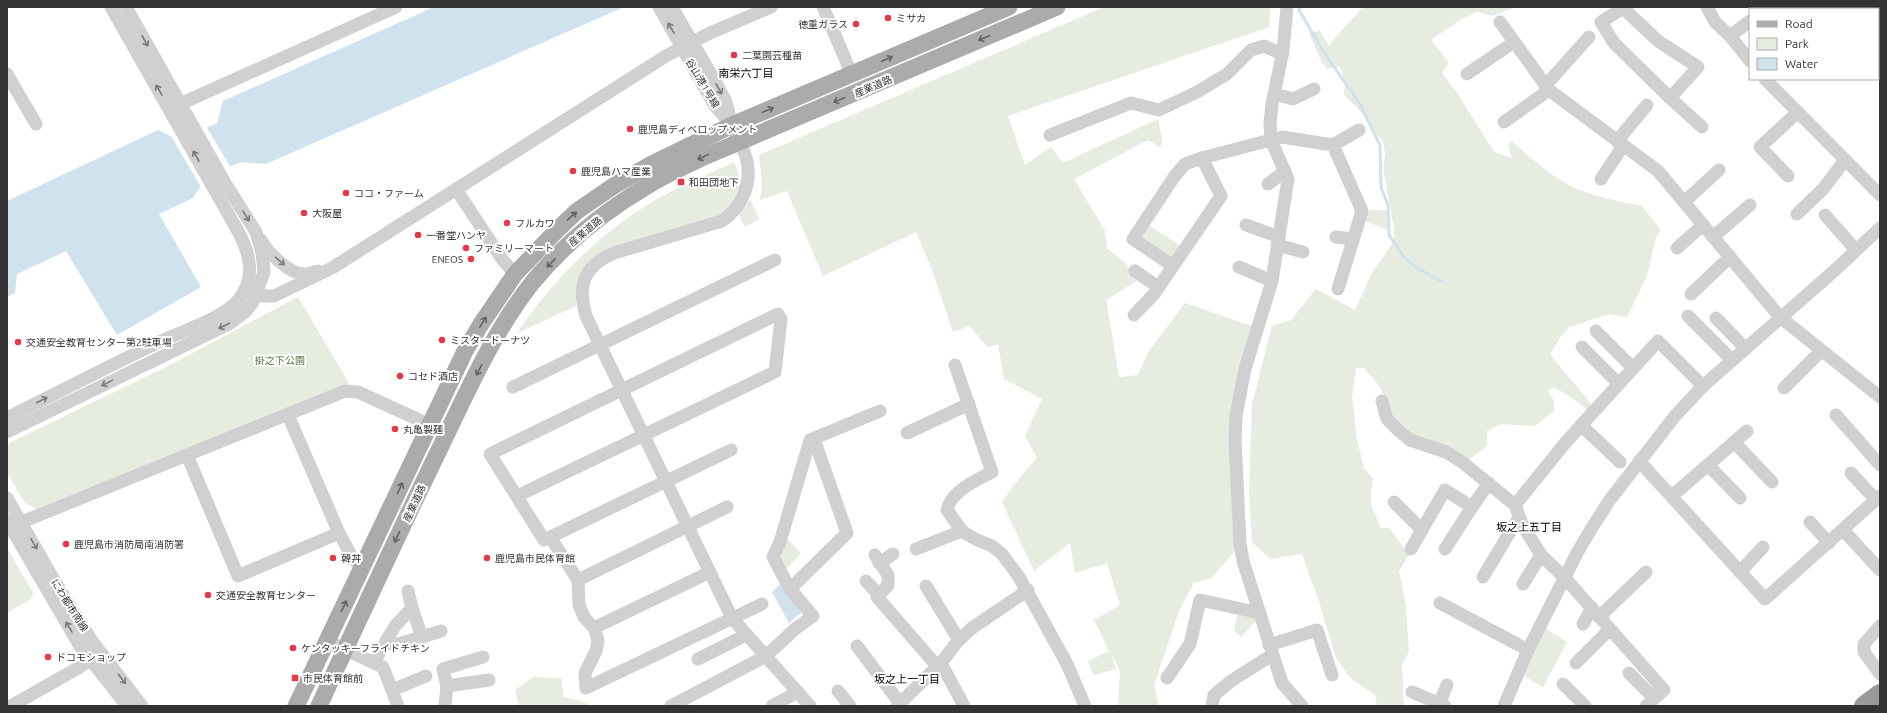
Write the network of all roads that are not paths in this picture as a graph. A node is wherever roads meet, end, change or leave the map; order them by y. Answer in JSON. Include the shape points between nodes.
{"nodes":[{"id":1,"x":111,"y":7,"type":"edge"},
{"id":2,"x":126,"y":7,"type":"edge"},
{"id":3,"x":396,"y":7,"type":"edge"},
{"id":4,"x":659,"y":7,"type":"edge"},
{"id":5,"x":672,"y":7,"type":"edge"},
{"id":6,"x":771,"y":7,"type":"edge"},
{"id":7,"x":823,"y":7,"type":"edge"},
{"id":8,"x":1009,"y":7,"type":"edge"},
{"id":9,"x":1013,"y":7,"type":"edge"},
{"id":10,"x":1057,"y":7,"type":"edge"},
{"id":11,"x":1287,"y":7,"type":"edge"},
{"id":12,"x":1623,"y":7,"type":"edge"},
{"id":13,"x":1707,"y":7,"type":"edge"},
{"id":14,"x":1749,"y":21,"type":"edge"},
{"id":15,"x":1500,"y":22,"type":"dead end"},
{"id":16,"x":1020,"y":23,"type":"junction"},
{"id":17,"x":1730,"y":36,"type":"junction"},
{"id":18,"x":1589,"y":37,"type":"dead end"},
{"id":19,"x":1514,"y":42,"type":"junction"},
{"id":20,"x":687,"y":45,"type":"junction"},
{"id":21,"x":1282,"y":54,"type":"junction"},
{"id":22,"x":1749,"y":60,"type":"edge"},
{"id":23,"x":7,"y":74,"type":"edge"},
{"id":24,"x":1467,"y":74,"type":"dead end"},
{"id":25,"x":852,"y":75,"type":"junction"},
{"id":26,"x":1766,"y":80,"type":"edge"},
{"id":27,"x":1547,"y":88,"type":"junction"},
{"id":28,"x":1314,"y":89,"type":"dead end"},
{"id":29,"x":1274,"y":94,"type":"junction"},
{"id":30,"x":1670,"y":98,"type":"junction"},
{"id":31,"x":180,"y":104,"type":"junction"},
{"id":32,"x":1647,"y":105,"type":"dead end"},
{"id":33,"x":1798,"y":112,"type":"junction"},
{"id":34,"x":184,"y":122,"type":"junction"},
{"id":35,"x":1504,"y":122,"type":"dead end"},
{"id":36,"x":36,"y":124,"type":"dead end"},
{"id":37,"x":732,"y":125,"type":"junction"},
{"id":38,"x":1702,"y":127,"type":"dead end"},
{"id":39,"x":1359,"y":130,"type":"dead end"},
{"id":40,"x":1050,"y":135,"type":"dead end"},
{"id":41,"x":1272,"y":140,"type":"junction"},
{"id":42,"x":738,"y":141,"type":"junction"},
{"id":43,"x":1620,"y":144,"type":"junction"},
{"id":44,"x":1333,"y":145,"type":"junction"},
{"id":45,"x":1202,"y":158,"type":"junction"},
{"id":46,"x":1845,"y":160,"type":"junction"},
{"id":47,"x":1285,"y":170,"type":"junction"},
{"id":48,"x":1719,"y":170,"type":"dead end"},
{"id":49,"x":1788,"y":176,"type":"dead end"},
{"id":50,"x":1601,"y":178,"type":"dead end"},
{"id":51,"x":1268,"y":184,"type":"dead end"},
{"id":52,"x":220,"y":185,"type":"junction"},
{"id":53,"x":456,"y":189,"type":"junction"},
{"id":54,"x":1880,"y":195,"type":"edge"},
{"id":55,"x":1684,"y":202,"type":"junction"},
{"id":56,"x":1750,"y":204,"type":"dead end"},
{"id":57,"x":1797,"y":214,"type":"dead end"},
{"id":58,"x":1825,"y":215,"type":"dead end"},
{"id":59,"x":1246,"y":225,"type":"dead end"},
{"id":60,"x":1703,"y":225,"type":"junction"},
{"id":61,"x":256,"y":232,"type":"junction"},
{"id":62,"x":1878,"y":233,"type":"edge"},
{"id":63,"x":1336,"y":237,"type":"dead end"},
{"id":64,"x":1713,"y":237,"type":"junction"},
{"id":65,"x":1352,"y":239,"type":"junction"},
{"id":66,"x":1278,"y":241,"type":"junction"},
{"id":67,"x":1677,"y":248,"type":"dead end"},
{"id":68,"x":1856,"y":250,"type":"junction"},
{"id":69,"x":1303,"y":252,"type":"dead end"},
{"id":70,"x":1730,"y":257,"type":"junction"},
{"id":71,"x":775,"y":260,"type":"dead end"},
{"id":72,"x":1172,"y":266,"type":"junction"},
{"id":73,"x":1239,"y":267,"type":"dead end"},
{"id":74,"x":332,"y":268,"type":"junction"},
{"id":75,"x":1135,"y":271,"type":"dead end"},
{"id":76,"x":515,"y":274,"type":"junction"},
{"id":77,"x":1272,"y":281,"type":"junction"},
{"id":78,"x":1158,"y":287,"type":"junction"},
{"id":79,"x":1338,"y":289,"type":"dead end"},
{"id":80,"x":251,"y":291,"type":"junction"},
{"id":81,"x":1691,"y":294,"type":"dead end"},
{"id":82,"x":1134,"y":315,"type":"dead end"},
{"id":83,"x":1688,"y":316,"type":"dead end"},
{"id":84,"x":1780,"y":317,"type":"junction"},
{"id":85,"x":1716,"y":318,"type":"dead end"},
{"id":86,"x":1596,"y":331,"type":"dead end"},
{"id":87,"x":600,"y":344,"type":"junction"},
{"id":88,"x":1582,"y":347,"type":"dead end"},
{"id":89,"x":1745,"y":348,"type":"junction"},
{"id":90,"x":1821,"y":351,"type":"junction"},
{"id":91,"x":1732,"y":360,"type":"junction"},
{"id":92,"x":955,"y":365,"type":"dead end"},
{"id":93,"x":1634,"y":368,"type":"junction"},
{"id":94,"x":1619,"y":384,"type":"junction"},
{"id":95,"x":1703,"y":386,"type":"junction"},
{"id":96,"x":513,"y":387,"type":"dead end"},
{"id":97,"x":1784,"y":388,"type":"dead end"},
{"id":98,"x":623,"y":389,"type":"junction"},
{"id":99,"x":1880,"y":396,"type":"edge"},
{"id":100,"x":1382,"y":401,"type":"dead end"},
{"id":101,"x":969,"y":404,"type":"junction"},
{"id":102,"x":880,"y":412,"type":"dead end"},
{"id":103,"x":288,"y":415,"type":"junction"},
{"id":104,"x":1836,"y":415,"type":"dead end"},
{"id":105,"x":7,"y":418,"type":"edge"},
{"id":106,"x":430,"y":425,"type":"junction"},
{"id":107,"x":1581,"y":425,"type":"junction"},
{"id":108,"x":1747,"y":431,"type":"dead end"},
{"id":109,"x":7,"y":432,"type":"edge"},
{"id":110,"x":907,"y":433,"type":"dead end"},
{"id":111,"x":644,"y":434,"type":"junction"},
{"id":112,"x":814,"y":439,"type":"junction"},
{"id":113,"x":1734,"y":442,"type":"junction"},
{"id":114,"x":731,"y":450,"type":"dead end"},
{"id":115,"x":187,"y":455,"type":"junction"},
{"id":116,"x":1639,"y":461,"type":"junction"},
{"id":117,"x":1620,"y":462,"type":"dead end"},
{"id":118,"x":1708,"y":465,"type":"junction"},
{"id":119,"x":1880,"y":465,"type":"edge"},
{"id":120,"x":1851,"y":473,"type":"dead end"},
{"id":121,"x":666,"y":481,"type":"junction"},
{"id":122,"x":1772,"y":482,"type":"dead end"},
{"id":123,"x":1489,"y":483,"type":"junction"},
{"id":124,"x":517,"y":496,"type":"junction"},
{"id":125,"x":1672,"y":496,"type":"junction"},
{"id":126,"x":7,"y":498,"type":"edge"},
{"id":127,"x":1740,"y":498,"type":"dead end"},
{"id":128,"x":1878,"y":498,"type":"edge"},
{"id":129,"x":1394,"y":502,"type":"dead end"},
{"id":130,"x":1472,"y":506,"type":"junction"},
{"id":131,"x":728,"y":507,"type":"dead end"},
{"id":132,"x":1517,"y":511,"type":"junction"},
{"id":133,"x":1810,"y":522,"type":"dead end"},
{"id":134,"x":11,"y":524,"type":"edge"},
{"id":135,"x":687,"y":527,"type":"junction"},
{"id":136,"x":1422,"y":530,"type":"junction"},
{"id":137,"x":1843,"y":530,"type":"junction"},
{"id":138,"x":962,"y":531,"type":"junction"},
{"id":139,"x":339,"y":533,"type":"junction"},
{"id":140,"x":550,"y":536,"type":"junction"},
{"id":141,"x":1829,"y":543,"type":"junction"},
{"id":142,"x":1763,"y":547,"type":"dead end"},
{"id":143,"x":916,"y":549,"type":"dead end"},
{"id":144,"x":1411,"y":549,"type":"dead end"},
{"id":145,"x":1445,"y":549,"type":"dead end"},
{"id":146,"x":893,"y":554,"type":"dead end"},
{"id":147,"x":1541,"y":555,"type":"junction"},
{"id":148,"x":363,"y":567,"type":"junction"},
{"id":149,"x":1880,"y":570,"type":"edge"},
{"id":150,"x":710,"y":572,"type":"junction"},
{"id":151,"x":1646,"y":572,"type":"dead end"},
{"id":152,"x":1740,"y":572,"type":"junction"},
{"id":153,"x":1484,"y":577,"type":"dead end"},
{"id":154,"x":1565,"y":578,"type":"junction"},
{"id":155,"x":578,"y":580,"type":"junction"},
{"id":156,"x":866,"y":581,"type":"dead end"},
{"id":157,"x":1523,"y":584,"type":"dead end"},
{"id":158,"x":926,"y":586,"type":"dead end"},
{"id":159,"x":790,"y":589,"type":"junction"},
{"id":160,"x":1028,"y":590,"type":"junction"},
{"id":161,"x":408,"y":591,"type":"dead end"},
{"id":162,"x":879,"y":595,"type":"junction"},
{"id":163,"x":1440,"y":603,"type":"dead end"},
{"id":164,"x":762,"y":604,"type":"dead end"},
{"id":165,"x":412,"y":608,"type":"junction"},
{"id":166,"x":1595,"y":612,"type":"junction"},
{"id":167,"x":1260,"y":613,"type":"junction"},
{"id":168,"x":732,"y":618,"type":"junction"},
{"id":169,"x":1583,"y":624,"type":"dead end"},
{"id":170,"x":1880,"y":626,"type":"edge"},
{"id":171,"x":594,"y":628,"type":"junction"},
{"id":172,"x":441,"y":631,"type":"dead end"},
{"id":173,"x":1612,"y":631,"type":"junction"},
{"id":174,"x":746,"y":635,"type":"junction"},
{"id":175,"x":422,"y":637,"type":"junction"},
{"id":176,"x":959,"y":640,"type":"junction"},
{"id":177,"x":328,"y":641,"type":"junction"},
{"id":178,"x":386,"y":641,"type":"junction"},
{"id":179,"x":857,"y":646,"type":"dead end"},
{"id":180,"x":345,"y":649,"type":"junction"},
{"id":181,"x":1270,"y":650,"type":"junction"},
{"id":182,"x":1528,"y":650,"type":"junction"},
{"id":183,"x":96,"y":656,"type":"junction"},
{"id":184,"x":766,"y":656,"type":"junction"},
{"id":185,"x":483,"y":657,"type":"dead end"},
{"id":186,"x":698,"y":659,"type":"dead end"},
{"id":187,"x":374,"y":662,"type":"junction"},
{"id":188,"x":1576,"y":663,"type":"dead end"},
{"id":189,"x":939,"y":665,"type":"junction"},
{"id":190,"x":1629,"y":673,"type":"dead end"},
{"id":191,"x":1880,"y":674,"type":"edge"},
{"id":192,"x":1332,"y":675,"type":"dead end"},
{"id":193,"x":426,"y":676,"type":"dead end"},
{"id":194,"x":1167,"y":678,"type":"dead end"},
{"id":195,"x":489,"y":680,"type":"dead end"},
{"id":196,"x":1563,"y":684,"type":"dead end"},
{"id":197,"x":1447,"y":685,"type":"dead end"},
{"id":198,"x":448,"y":686,"type":"junction"},
{"id":199,"x":392,"y":690,"type":"junction"},
{"id":200,"x":838,"y":691,"type":"dead end"},
{"id":201,"x":798,"y":692,"type":"junction"},
{"id":202,"x":1412,"y":692,"type":"dead end"},
{"id":203,"x":1880,"y":694,"type":"edge"},
{"id":204,"x":1650,"y":702,"type":"edge"},
{"id":205,"x":1437,"y":704,"type":"edge"},
{"id":206,"x":900,"y":705,"type":"edge"},
{"id":207,"x":11,"y":706,"type":"edge"},
{"id":208,"x":127,"y":706,"type":"edge"},
{"id":209,"x":142,"y":706,"type":"edge"},
{"id":210,"x":296,"y":706,"type":"edge"},
{"id":211,"x":319,"y":706,"type":"edge"},
{"id":212,"x":398,"y":706,"type":"edge"},
{"id":213,"x":445,"y":706,"type":"edge"},
{"id":214,"x":671,"y":706,"type":"edge"},
{"id":215,"x":772,"y":706,"type":"edge"},
{"id":216,"x":810,"y":706,"type":"edge"},
{"id":217,"x":850,"y":706,"type":"edge"},
{"id":218,"x":964,"y":706,"type":"edge"},
{"id":219,"x":1085,"y":706,"type":"edge"},
{"id":220,"x":1212,"y":706,"type":"edge"},
{"id":221,"x":1302,"y":706,"type":"edge"},
{"id":222,"x":1504,"y":706,"type":"edge"},
{"id":223,"x":1585,"y":706,"type":"edge"},
{"id":224,"x":1864,"y":706,"type":"edge"}],
"edges":[{"from":34,"to":1,"type":"street","one_way":true},
{"from":2,"to":31,"type":"street","one_way":true},
{"from":3,"to":31,"type":"street"},
{"from":20,"to":4,"type":"street","name":"谷山港1号線","one_way":true},
{"from":5,"to":20,"type":"street","name":"谷山港1号線"},
{"from":6,"to":20,"type":"street"},
{"from":7,"to":25,"type":"street"},
{"from":25,"to":8,"type":"main road","name":"産業道路","one_way":true},
{"from":9,"to":16,"type":"street"},
{"from":10,"to":16,"type":"main road","name":"産業道路"},
{"from":11,"to":21,"type":"street"},
{"from":12,"to":30,"type":"street","via":[[1601,22],[1614,43]]},
{"from":12,"to":30,"type":"street","via":[[1658,41],[1698,67]]},
{"from":13,"to":17,"type":"street","via":[[1715,22]]},
{"from":14,"to":17,"type":"street"},
{"from":15,"to":19,"type":"street"},
{"from":16,"to":42,"type":"main road","name":"産業道路","one_way":true},
{"from":17,"to":22,"type":"street"},
{"from":18,"to":27,"type":"street"},
{"from":19,"to":24,"type":"street"},
{"from":19,"to":27,"type":"street"},
{"from":20,"to":37,"type":"street","name":"谷山港1号線","via":[[715,106]]},
{"from":20,"to":53,"type":"street"},
{"from":21,"to":29,"type":"street"},
{"from":21,"to":40,"type":"street","via":[[1264,46],[1251,50],[1227,74],[1159,110],[1131,103]]},
{"from":23,"to":36,"type":"street"},
{"from":37,"to":25,"type":"main road","name":"産業道路","one_way":true},
{"from":26,"to":33,"type":"street"},
{"from":27,"to":35,"type":"street"},
{"from":27,"to":43,"type":"street"},
{"from":28,"to":29,"type":"street","via":[[1293,98]]},
{"from":29,"to":41,"type":"street","via":[[1270,123]]},
{"from":30,"to":38,"type":"street"},
{"from":31,"to":34,"type":"street"},
{"from":32,"to":43,"type":"street"},
{"from":33,"to":46,"type":"street"},
{"from":33,"to":49,"type":"street","via":[[1760,147]]},
{"from":34,"to":52,"type":"street"},
{"from":37,"to":42,"type":"street"},
{"from":76,"to":37,"type":"main road","name":"産業道路","one_way":true,"via":[[558,229],[600,194],[636,172]]},
{"from":39,"to":44,"type":"street"},
{"from":41,"to":44,"type":"street","via":[[1282,137]]},
{"from":41,"to":45,"type":"street"},
{"from":41,"to":47,"type":"street"},
{"from":42,"to":87,"type":"street","via":[[745,156],[747,182],[742,201],[732,214],[712,225],[614,254],[599,262],[586,276],[582,288],[582,302]]},
{"from":42,"to":180,"type":"main road","name":"産業道路","one_way":true,"via":[[648,185],[615,207],[572,242],[533,282],[516,305],[469,389]]},
{"from":43,"to":50,"type":"street"},
{"from":43,"to":55,"type":"street","via":[[1658,171]]},
{"from":44,"to":65,"type":"street","via":[[1362,211]]},
{"from":45,"to":72,"type":"street","via":[[1221,196]]},
{"from":45,"to":72,"type":"street","via":[[1185,164],[1133,238]]},
{"from":46,"to":54,"type":"street"},
{"from":46,"to":57,"type":"street","via":[[1823,189]]},
{"from":47,"to":51,"type":"street"},
{"from":47,"to":66,"type":"street","via":[[1288,179]]},
{"from":48,"to":55,"type":"street"},
{"from":52,"to":61,"type":"street","one_way":true},
{"from":52,"to":80,"type":"street","via":[[248,251],[251,264]]},
{"from":53,"to":74,"type":"street"},
{"from":53,"to":76,"type":"street","via":[[502,259]]},
{"from":55,"to":60,"type":"street"},
{"from":56,"to":64,"type":"street"},
{"from":58,"to":68,"type":"street"},
{"from":59,"to":66,"type":"street"},
{"from":60,"to":64,"type":"street"},
{"from":60,"to":67,"type":"street"},
{"from":61,"to":74,"type":"street","one_way":true,"via":[[265,248],[290,269],[305,274]]},
{"from":61,"to":80,"type":"street","via":[[264,272]]},
{"from":62,"to":68,"type":"street"},
{"from":63,"to":65,"type":"street"},
{"from":64,"to":70,"type":"street"},
{"from":65,"to":79,"type":"street"},
{"from":66,"to":69,"type":"street"},
{"from":66,"to":77,"type":"street"},
{"from":68,"to":84,"type":"street"},
{"from":70,"to":81,"type":"street"},
{"from":70,"to":84,"type":"street"},
{"from":71,"to":87,"type":"street"},
{"from":72,"to":78,"type":"street"},
{"from":73,"to":77,"type":"street"},
{"from":74,"to":80,"type":"street","via":[[274,296],[263,296]]},
{"from":75,"to":78,"type":"street"},
{"from":106,"to":76,"type":"main road","name":"産業道路","one_way":true,"via":[[481,324]]},
{"from":77,"to":167,"type":"street","via":[[1245,369],[1236,416],[1235,440],[1240,543]]},
{"from":78,"to":82,"type":"street"},
{"from":105,"to":80,"type":"street","one_way":true,"via":[[158,342],[222,313]]},
{"from":80,"to":109,"type":"street","one_way":true,"via":[[246,311],[230,324]]},
{"from":83,"to":91,"type":"street"},
{"from":84,"to":89,"type":"street"},
{"from":84,"to":90,"type":"street"},
{"from":85,"to":89,"type":"street"},
{"from":86,"to":93,"type":"street"},
{"from":87,"to":96,"type":"street"},
{"from":87,"to":98,"type":"street"},
{"from":88,"to":94,"type":"street"},
{"from":89,"to":91,"type":"street"},
{"from":90,"to":97,"type":"street"},
{"from":90,"to":99,"type":"street"},
{"from":91,"to":95,"type":"street"},
{"from":92,"to":101,"type":"street"},
{"from":93,"to":94,"type":"street"},
{"from":93,"to":95,"type":"street","via":[[1658,340]]},
{"from":94,"to":107,"type":"street"},
{"from":95,"to":116,"type":"street"},
{"from":98,"to":111,"type":"street"},
{"from":98,"to":111,"type":"street","via":[[778,314],[781,319],[774,372]]},
{"from":98,"to":124,"type":"street","via":[[490,454]]},
{"from":100,"to":123,"type":"street","via":[[1388,419],[1410,440],[1446,452]]},
{"from":101,"to":110,"type":"street"},
{"from":101,"to":138,"type":"street","via":[[992,472],[971,483],[948,503],[947,510]]},
{"from":102,"to":112,"type":"street"},
{"from":103,"to":106,"type":"street","via":[[352,390]]},
{"from":103,"to":115,"type":"street"},
{"from":103,"to":139,"type":"street"},
{"from":104,"to":119,"type":"street","via":[[1844,430]]},
{"from":148,"to":106,"type":"main road","name":"産業道路","one_way":true},
{"from":107,"to":117,"type":"street"},
{"from":107,"to":132,"type":"street"},
{"from":108,"to":113,"type":"street"},
{"from":111,"to":121,"type":"street"},
{"from":111,"to":124,"type":"street"},
{"from":112,"to":159,"type":"street","via":[[810,440],[780,542],[773,557]]},
{"from":112,"to":159,"type":"street","via":[[847,534]]},
{"from":113,"to":118,"type":"street"},
{"from":113,"to":122,"type":"street"},
{"from":114,"to":121,"type":"street"},
{"from":115,"to":134,"type":"street"},
{"from":115,"to":139,"type":"street","via":[[238,576]]},
{"from":116,"to":125,"type":"street"},
{"from":116,"to":154,"type":"street","via":[[1590,531]]},
{"from":118,"to":125,"type":"street"},
{"from":118,"to":127,"type":"street"},
{"from":120,"to":128,"type":"street"},
{"from":121,"to":135,"type":"street"},
{"from":121,"to":140,"type":"street"},
{"from":123,"to":130,"type":"street"},
{"from":123,"to":132,"type":"street"},
{"from":124,"to":140,"type":"street","via":[[544,540]]},
{"from":125,"to":152,"type":"street"},
{"from":126,"to":134,"type":"street","name":"にわ都市南線"},
{"from":128,"to":137,"type":"street"},
{"from":129,"to":136,"type":"street"},
{"from":130,"to":136,"type":"street","via":[[1445,490]]},
{"from":130,"to":145,"type":"street"},
{"from":131,"to":135,"type":"street"},
{"from":132,"to":147,"type":"street"},
{"from":132,"to":153,"type":"street"},
{"from":133,"to":141,"type":"street"},
{"from":134,"to":183,"type":"street","name":"にわ都市南線","via":[[57,585]]},
{"from":135,"to":150,"type":"street"},
{"from":135,"to":155,"type":"street"},
{"from":136,"to":144,"type":"street"},
{"from":137,"to":141,"type":"street"},
{"from":137,"to":149,"type":"street"},
{"from":138,"to":143,"type":"street"},
{"from":138,"to":160,"type":"street","via":[[1002,554]]},
{"from":139,"to":148,"type":"street","via":[[353,559]]},
{"from":140,"to":155,"type":"street"},
{"from":141,"to":152,"type":"street","via":[[1765,599]]},
{"from":142,"to":152,"type":"street"},
{"from":146,"to":162,"type":"street","via":[[877,559],[888,575],[888,586]]},
{"from":147,"to":154,"type":"street"},
{"from":147,"to":157,"type":"street"},
{"from":177,"to":148,"type":"main road","name":"産業道路","one_way":true},
{"from":150,"to":168,"type":"street"},
{"from":150,"to":171,"type":"street"},
{"from":151,"to":166,"type":"street"},
{"from":154,"to":166,"type":"street"},
{"from":154,"to":182,"type":"street"},
{"from":155,"to":171,"type":"street","via":[[579,604],[584,617]]},
{"from":156,"to":162,"type":"street"},
{"from":158,"to":176,"type":"street"},
{"from":159,"to":184,"type":"street","via":[[813,616]]},
{"from":160,"to":176,"type":"street","via":[[972,628]]},
{"from":160,"to":219,"type":"street","via":[[1067,664]]},
{"from":161,"to":165,"type":"street"},
{"from":162,"to":189,"type":"street","via":[[877,597]]},
{"from":163,"to":182,"type":"street"},
{"from":164,"to":168,"type":"street"},
{"from":165,"to":175,"type":"street"},
{"from":165,"to":178,"type":"street","via":[[395,626]]},
{"from":166,"to":169,"type":"street"},
{"from":166,"to":173,"type":"street"},
{"from":167,"to":181,"type":"street"},
{"from":167,"to":194,"type":"street","via":[[1200,600],[1190,644]]},
{"from":168,"to":171,"type":"street","via":[[586,688],[585,673],[596,651],[598,640]]},
{"from":168,"to":174,"type":"street"},
{"from":170,"to":191,"type":"street","via":[[1864,644],[1864,652]]},
{"from":172,"to":175,"type":"street"},
{"from":173,"to":188,"type":"street","via":[[1605,634]]},
{"from":173,"to":204,"type":"street","via":[[1664,690]]},
{"from":174,"to":184,"type":"street"},
{"from":174,"to":186,"type":"street"},
{"from":175,"to":178,"type":"street","via":[[395,645]]},
{"from":176,"to":189,"type":"street"},
{"from":177,"to":180,"type":"street"},
{"from":177,"to":210,"type":"main road","name":"産業道路"},
{"from":178,"to":187,"type":"street"},
{"from":179,"to":206,"type":"street"},
{"from":180,"to":187,"type":"street"},
{"from":180,"to":211,"type":"main road","name":"産業道路"},
{"from":181,"to":192,"type":"street","via":[[1317,630]]},
{"from":181,"to":220,"type":"street","via":[[1214,695]]},
{"from":181,"to":221,"type":"street","via":[[1282,683]]},
{"from":182,"to":222,"type":"street"},
{"from":183,"to":207,"type":"street"},
{"from":183,"to":208,"type":"street","name":"にわ都市南線"},
{"from":183,"to":209,"type":"street","name":"にわ都市南線","one_way":true},
{"from":184,"to":201,"type":"street"},
{"from":184,"to":214,"type":"street"},
{"from":185,"to":198,"type":"street","via":[[443,669]]},
{"from":187,"to":199,"type":"street","via":[[383,667]]},
{"from":189,"to":206,"type":"street"},
{"from":189,"to":218,"type":"street"},
{"from":190,"to":204,"type":"street"},
{"from":193,"to":199,"type":"street"},
{"from":195,"to":198,"type":"street"},
{"from":196,"to":223,"type":"street"},
{"from":197,"to":205,"type":"street"},
{"from":198,"to":213,"type":"street"},
{"from":199,"to":212,"type":"street"},
{"from":200,"to":217,"type":"street"},
{"from":201,"to":215,"type":"street"},
{"from":201,"to":216,"type":"street"},
{"from":202,"to":205,"type":"street"},
{"from":203,"to":224,"type":"highway"}]}
